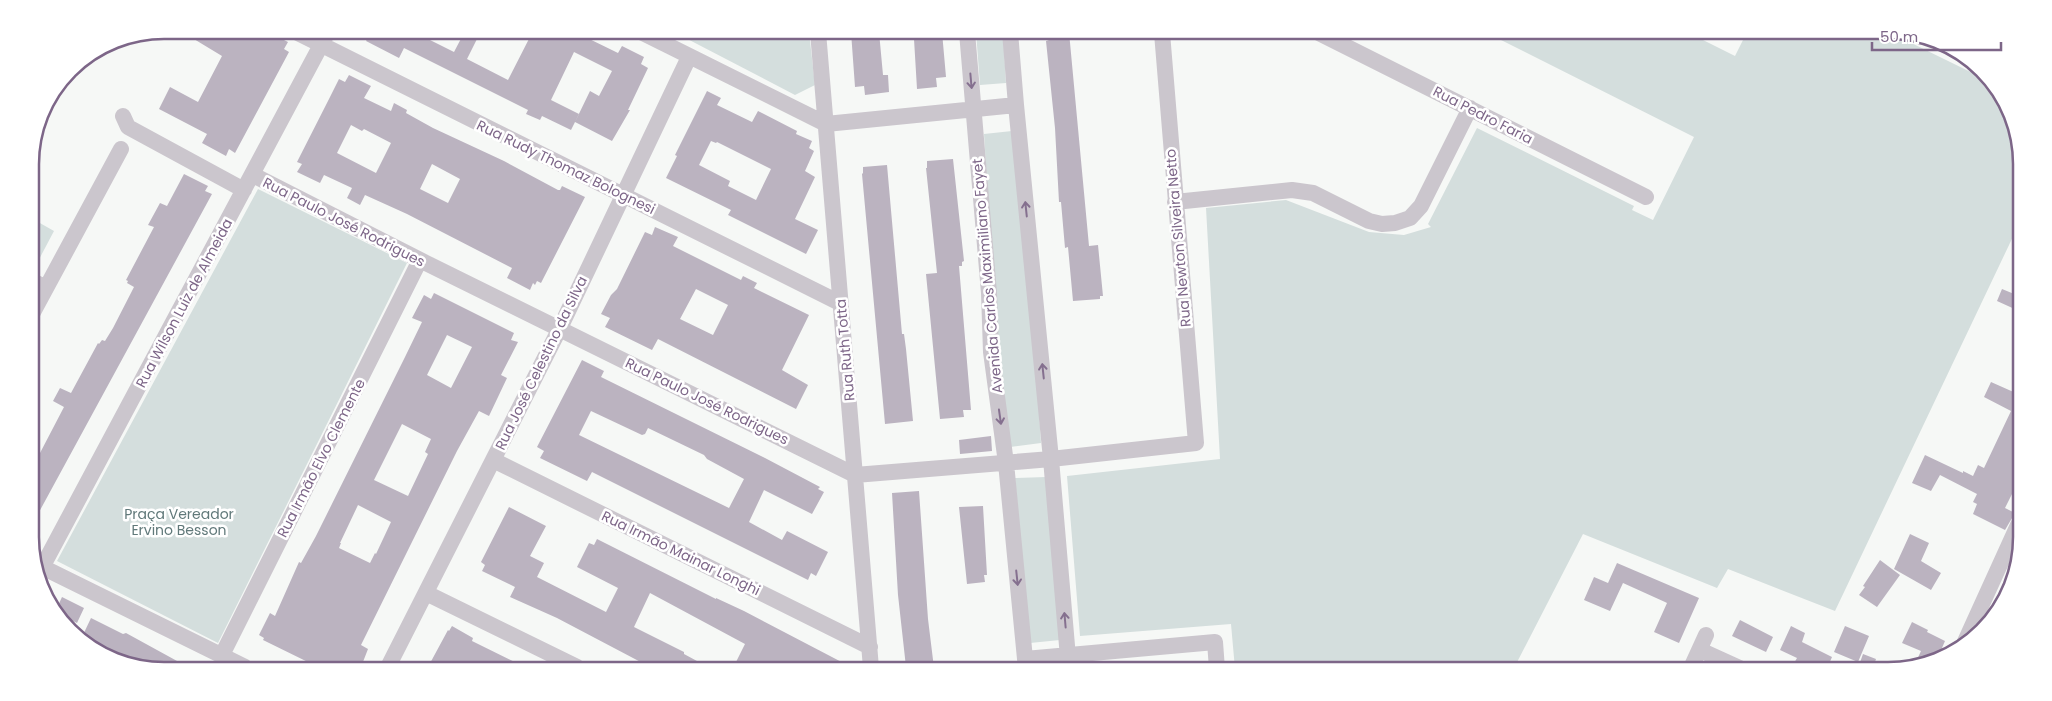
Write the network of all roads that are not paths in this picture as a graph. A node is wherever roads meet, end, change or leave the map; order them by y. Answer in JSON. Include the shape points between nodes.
{"nodes":[{"id":1,"x":325,"y":39,"type":"edge"},
{"id":2,"x":328,"y":39,"type":"edge"},
{"id":3,"x":654,"y":39,"type":"edge"},
{"id":4,"x":819,"y":39,"type":"edge"},
{"id":5,"x":968,"y":39,"type":"edge"},
{"id":6,"x":1011,"y":39,"type":"edge"},
{"id":7,"x":1162,"y":39,"type":"edge"},
{"id":8,"x":1335,"y":39,"type":"edge"},
{"id":9,"x":689,"y":57,"type":"junction"},
{"id":10,"x":1016,"y":105,"type":"junction"},
{"id":11,"x":973,"y":108,"type":"junction"},
{"id":12,"x":1470,"y":108,"type":"junction"},
{"id":13,"x":124,"y":116,"type":"dead end"},
{"id":14,"x":826,"y":124,"type":"junction"},
{"id":15,"x":121,"y":149,"type":"dead end"},
{"id":16,"x":253,"y":175,"type":"junction"},
{"id":17,"x":244,"y":190,"type":"junction"},
{"id":18,"x":622,"y":195,"type":"junction"},
{"id":19,"x":1646,"y":197,"type":"dead end"},
{"id":20,"x":1175,"y":202,"type":"junction"},
{"id":21,"x":420,"y":260,"type":"junction"},
{"id":22,"x":39,"y":284,"type":"edge"},
{"id":23,"x":46,"y":288,"type":"junction"},
{"id":24,"x":39,"y":301,"type":"edge"},
{"id":25,"x":840,"y":303,"type":"junction"},
{"id":26,"x":560,"y":328,"type":"junction"},
{"id":27,"x":1051,"y":459,"type":"junction"},
{"id":28,"x":493,"y":460,"type":"junction"},
{"id":29,"x":1006,"y":463,"type":"junction"},
{"id":30,"x":855,"y":475,"type":"junction"},
{"id":31,"x":2013,"y":536,"type":"edge"},
{"id":32,"x":42,"y":567,"type":"edge"},
{"id":33,"x":44,"y":573,"type":"edge"},
{"id":34,"x":426,"y":593,"type":"junction"},
{"id":35,"x":1969,"y":632,"type":"edge"},
{"id":36,"x":1706,"y":635,"type":"dead end"},
{"id":37,"x":870,"y":647,"type":"junction"},
{"id":38,"x":1700,"y":650,"type":"junction"},
{"id":39,"x":222,"y":655,"type":"junction"},
{"id":40,"x":235,"y":662,"type":"edge"},
{"id":41,"x":391,"y":662,"type":"edge"},
{"id":42,"x":565,"y":662,"type":"edge"},
{"id":43,"x":871,"y":662,"type":"edge"},
{"id":44,"x":1026,"y":662,"type":"edge"},
{"id":45,"x":1069,"y":662,"type":"edge"},
{"id":46,"x":1216,"y":662,"type":"edge"},
{"id":47,"x":1694,"y":662,"type":"edge"},
{"id":48,"x":1726,"y":662,"type":"edge"}],
"edges":[{"from":1,"to":16,"type":"street","name":"Rua Wilson Luiz de Almeida"},
{"from":2,"to":18,"type":"street","name":"Rua Rudy Thomaz Bolognesi"},
{"from":3,"to":9,"type":"street"},
{"from":4,"to":14,"type":"street","name":"Rua Ruth Totta"},
{"from":5,"to":11,"type":"street","name":"Avenida Carlos Maximiliano Fayet","one_way":true},
{"from":6,"to":10,"type":"street"},
{"from":7,"to":20,"type":"street","name":"Rua Newton Silveira Netto"},
{"from":8,"to":12,"type":"street","name":"Rua Pedro Faria"},
{"from":9,"to":14,"type":"street"},
{"from":9,"to":18,"type":"street","name":"Rua José Celestino da Silva"},
{"from":10,"to":11,"type":"street"},
{"from":27,"to":10,"type":"street","one_way":true},
{"from":11,"to":14,"type":"street"},
{"from":11,"to":29,"type":"street","name":"Avenida Carlos Maximiliano Fayet","one_way":true,"via":[[991,352]]},
{"from":12,"to":19,"type":"street","name":"Rua Pedro Faria"},
{"from":12,"to":20,"type":"street","via":[[1421,206],[1410,218],[1395,223],[1369,221],[1313,193],[1292,190]]},
{"from":13,"to":17,"type":"street","via":[[128,127]]},
{"from":14,"to":25,"type":"street","name":"Rua Ruth Totta"},
{"from":15,"to":23,"type":"street"},
{"from":16,"to":17,"type":"street","name":"Rua Wilson Luiz de Almeida"},
{"from":16,"to":21,"type":"street","name":"Rua Paulo José Rodrigues"},
{"from":17,"to":32,"type":"street","name":"Rua Wilson Luiz de Almeida"},
{"from":18,"to":25,"type":"street","name":"Rua Rudy Thomaz Bolognesi"},
{"from":18,"to":26,"type":"street","name":"Rua José Celestino da Silva"},
{"from":20,"to":27,"type":"street","name":"Rua Newton Silveira Netto","via":[[1196,443]]},
{"from":21,"to":26,"type":"street","name":"Rua Paulo José Rodrigues"},
{"from":21,"to":39,"type":"street","name":"Rua Irmão Elvo Clemente"},
{"from":22,"to":23,"type":"street"},
{"from":23,"to":24,"type":"street"},
{"from":25,"to":30,"type":"street","name":"Rua Ruth Totta"},
{"from":26,"to":28,"type":"street","name":"Rua José Celestino da Silva"},
{"from":26,"to":30,"type":"street","name":"Rua Paulo José Rodrigues"},
{"from":27,"to":29,"type":"street"},
{"from":45,"to":27,"type":"street","one_way":true},
{"from":28,"to":34,"type":"street","name":"Rua José Celestino da Silva"},
{"from":28,"to":37,"type":"street","name":"Rua Irmão Mainar Longhi"},
{"from":29,"to":30,"type":"street"},
{"from":29,"to":44,"type":"street","name":"Avenida Carlos Maximiliano Fayet","one_way":true},
{"from":30,"to":37,"type":"street","name":"Rua Ruth Totta"},
{"from":31,"to":35,"type":"street"},
{"from":33,"to":39,"type":"street"},
{"from":34,"to":41,"type":"street","name":"Rua José Celestino da Silva"},
{"from":34,"to":42,"type":"street"},
{"from":36,"to":38,"type":"street"},
{"from":37,"to":43,"type":"street","name":"Rua Ruth Totta"},
{"from":38,"to":47,"type":"street"},
{"from":38,"to":48,"type":"street"},
{"from":39,"to":40,"type":"street"},
{"from":45,"to":46,"type":"street","via":[[1215,642]]}]}
